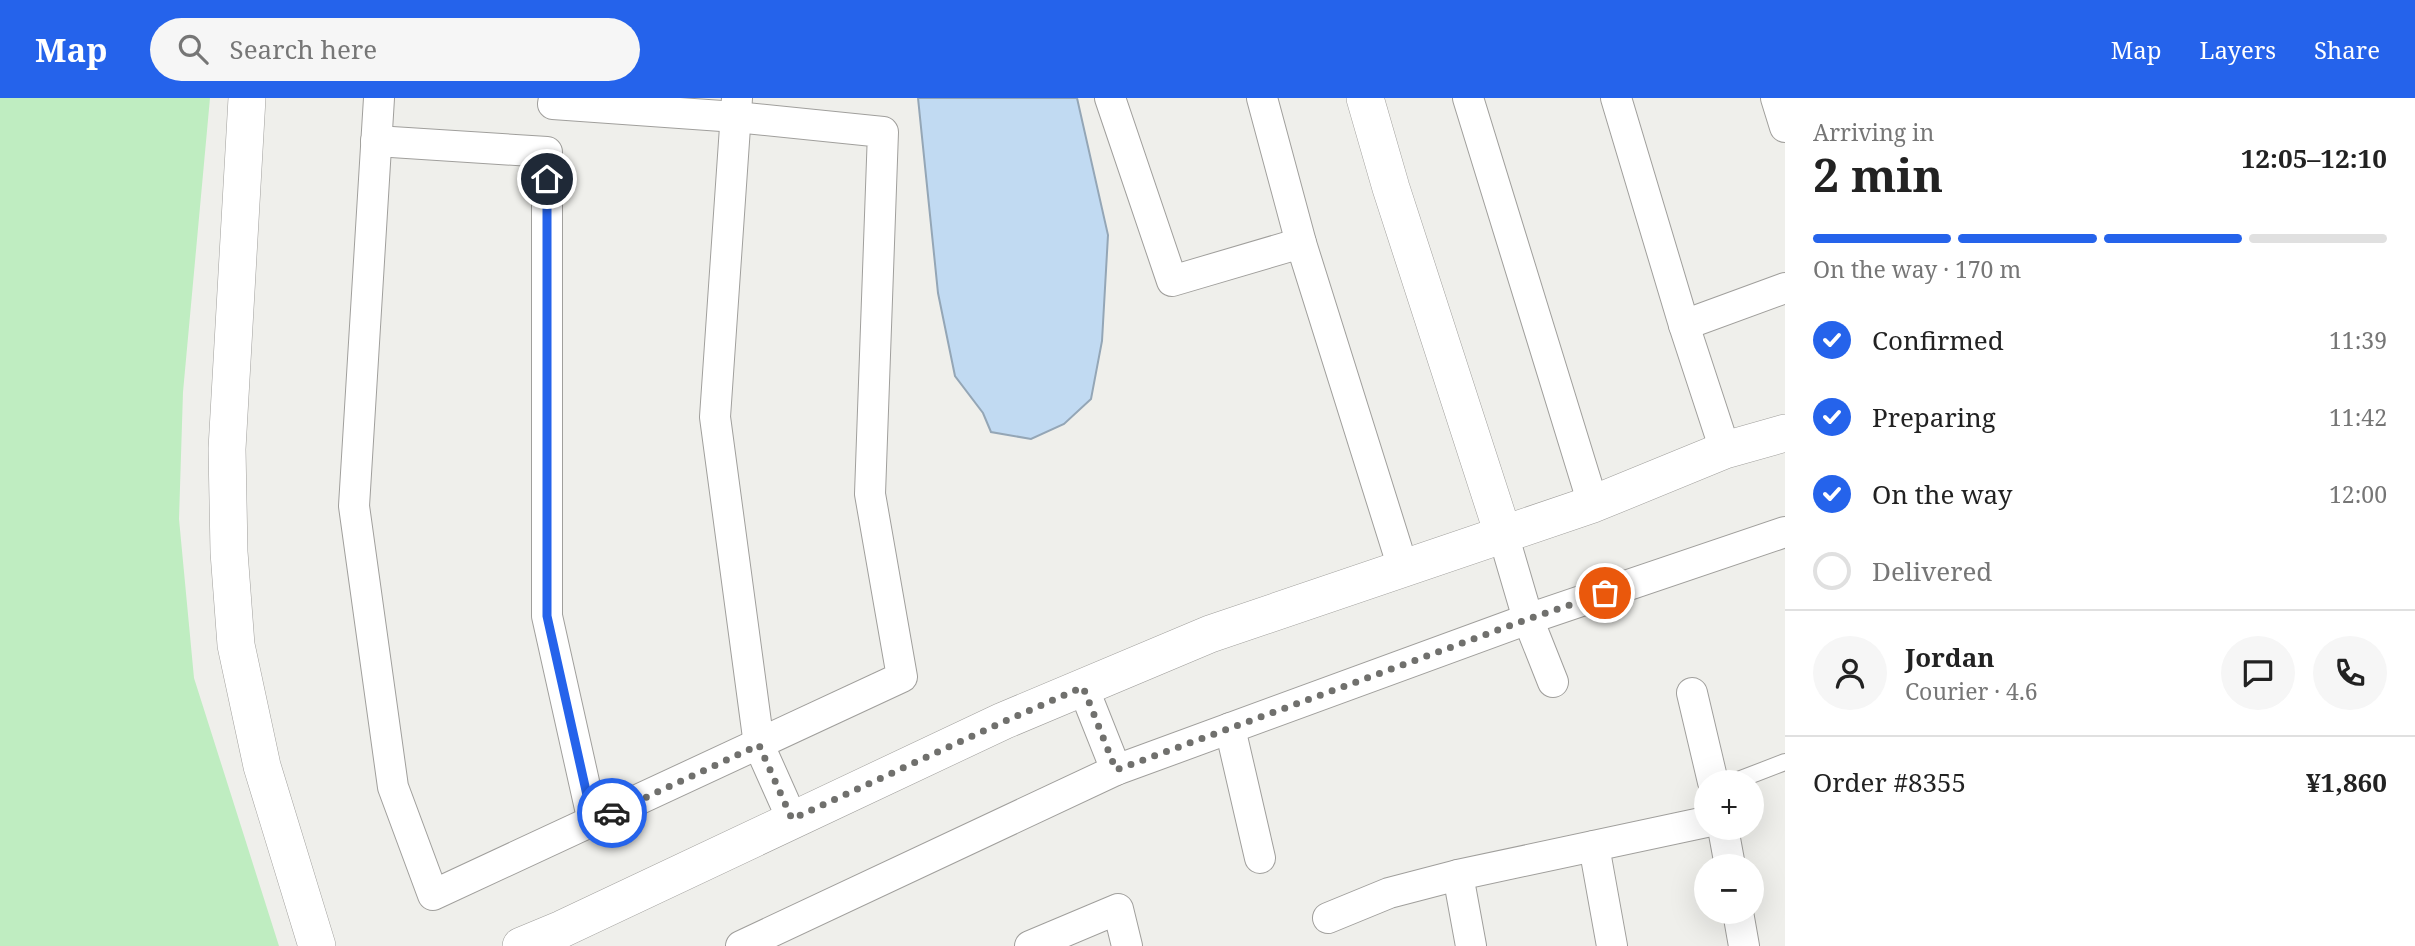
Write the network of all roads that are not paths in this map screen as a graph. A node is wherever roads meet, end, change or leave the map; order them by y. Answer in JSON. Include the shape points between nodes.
{"nodes":[{"id":1,"x":247,"y":98,"type":"edge"},
{"id":2,"x":379,"y":98,"type":"edge"},
{"id":3,"x":554,"y":98,"type":"edge"},
{"id":4,"x":1110,"y":98,"type":"edge"},
{"id":5,"x":1262,"y":98,"type":"edge"},
{"id":6,"x":1366,"y":98,"type":"edge"},
{"id":7,"x":1468,"y":98,"type":"edge"},
{"id":8,"x":1616,"y":98,"type":"edge"},
{"id":9,"x":1776,"y":98,"type":"edge"},
{"id":10,"x":736,"y":107,"type":"edge"},
{"id":11,"x":1785,"y":127,"type":"edge"},
{"id":12,"x":376,"y":141,"type":"junction"},
{"id":13,"x":1301,"y":243,"type":"junction"},
{"id":14,"x":1785,"y":289,"type":"edge"},
{"id":15,"x":1684,"y":325,"type":"junction"},
{"id":16,"x":1785,"y":433,"type":"edge"},
{"id":17,"x":1725,"y":450,"type":"junction"},
{"id":18,"x":1593,"y":504,"type":"junction"},
{"id":19,"x":1785,"y":532,"type":"edge"},
{"id":20,"x":1503,"y":534,"type":"junction"},
{"id":21,"x":1403,"y":568,"type":"junction"},
{"id":22,"x":1528,"y":619,"type":"junction"},
{"id":23,"x":1553,"y":682,"type":"dead end"},
{"id":24,"x":1083,"y":687,"type":"junction"},
{"id":25,"x":1692,"y":693,"type":"dead end"},
{"id":26,"x":1230,"y":728,"type":"junction"},
{"id":27,"x":759,"y":745,"type":"junction"},
{"id":28,"x":1785,"y":762,"type":"edge"},
{"id":29,"x":1116,"y":770,"type":"junction"},
{"id":30,"x":1710,"y":770,"type":"edge"},
{"id":31,"x":1764,"y":770,"type":"edge"},
{"id":32,"x":792,"y":819,"type":"junction"},
{"id":33,"x":593,"y":822,"type":"junction"},
{"id":34,"x":1694,"y":825,"type":"edge"},
{"id":35,"x":1594,"y":846,"type":"junction"},
{"id":36,"x":1260,"y":858,"type":"dead end"},
{"id":37,"x":1458,"y":875,"type":"junction"},
{"id":38,"x":1328,"y":918,"type":"dead end"},
{"id":39,"x":1740,"y":924,"type":"edge"},
{"id":40,"x":317,"y":946,"type":"edge"},
{"id":41,"x":520,"y":946,"type":"edge"},
{"id":42,"x":741,"y":946,"type":"edge"},
{"id":43,"x":1030,"y":946,"type":"edge"},
{"id":44,"x":1127,"y":946,"type":"edge"},
{"id":45,"x":1471,"y":946,"type":"edge"},
{"id":46,"x":1612,"y":946,"type":"edge"},
{"id":47,"x":1744,"y":946,"type":"edge"}],
"edges":[{"from":1,"to":40,"type":"street","via":[[227,449],[236,645],[262,766]]},
{"from":2,"to":12,"type":"street"},
{"from":3,"to":10,"type":"street","via":[[553,104]]},
{"from":4,"to":13,"type":"street","via":[[1172,281]]},
{"from":5,"to":13,"type":"street"},
{"from":6,"to":20,"type":"street"},
{"from":7,"to":18,"type":"street"},
{"from":8,"to":15,"type":"street"},
{"from":9,"to":11,"type":"street"},
{"from":10,"to":27,"type":"street","via":[[715,417]]},
{"from":10,"to":27,"type":"street","via":[[883,132],[870,494],[902,677]]},
{"from":12,"to":33,"type":"street","via":[[547,152],[547,616]]},
{"from":12,"to":33,"type":"street","via":[[354,506],[393,787],[433,895]]},
{"from":13,"to":21,"type":"street"},
{"from":14,"to":15,"type":"street"},
{"from":15,"to":17,"type":"street"},
{"from":16,"to":17,"type":"street"},
{"from":17,"to":18,"type":"street"},
{"from":18,"to":20,"type":"street"},
{"from":19,"to":22,"type":"street"},
{"from":20,"to":21,"type":"street"},
{"from":20,"to":22,"type":"street"},
{"from":21,"to":24,"type":"street","via":[[1210,634]]},
{"from":22,"to":23,"type":"street"},
{"from":22,"to":26,"type":"street"},
{"from":24,"to":29,"type":"street"},
{"from":24,"to":32,"type":"street"},
{"from":25,"to":30,"type":"street"},
{"from":26,"to":29,"type":"street"},
{"from":26,"to":36,"type":"street"},
{"from":27,"to":32,"type":"street"},
{"from":27,"to":33,"type":"street"},
{"from":28,"to":31,"type":"lane"},
{"from":29,"to":42,"type":"street"},
{"from":32,"to":41,"type":"street"},
{"from":34,"to":35,"type":"street"},
{"from":35,"to":37,"type":"street"},
{"from":35,"to":46,"type":"street"},
{"from":37,"to":38,"type":"street","via":[[1389,893]]},
{"from":37,"to":45,"type":"street"},
{"from":39,"to":47,"type":"street"},
{"from":43,"to":44,"type":"street","via":[[1118,909]]}]}
